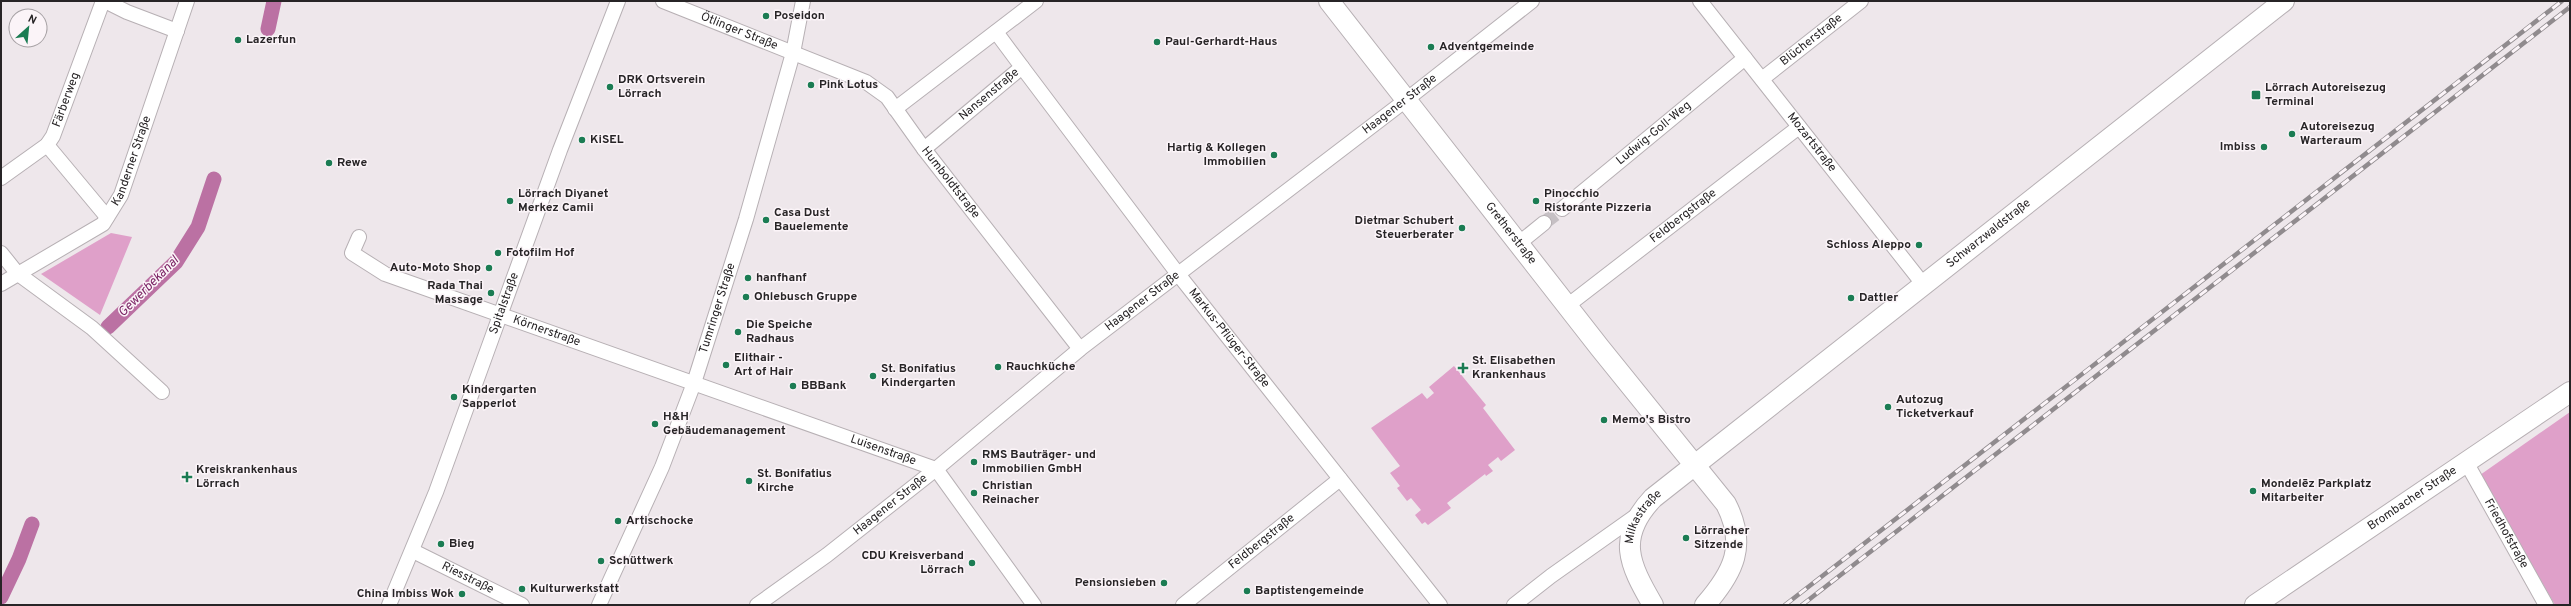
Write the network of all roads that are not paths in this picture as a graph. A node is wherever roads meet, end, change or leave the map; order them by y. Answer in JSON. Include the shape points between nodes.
{"nodes":[{"id":1,"x":104,"y":1,"type":"edge"},
{"id":2,"x":187,"y":1,"type":"edge"},
{"id":3,"x":618,"y":1,"type":"edge"},
{"id":4,"x":663,"y":1,"type":"edge"},
{"id":5,"x":803,"y":1,"type":"edge"},
{"id":6,"x":1036,"y":1,"type":"edge"},
{"id":7,"x":1329,"y":1,"type":"edge"},
{"id":8,"x":1532,"y":1,"type":"edge"},
{"id":9,"x":1700,"y":1,"type":"edge"},
{"id":10,"x":1861,"y":1,"type":"edge"},
{"id":11,"x":2284,"y":1,"type":"edge"},
{"id":12,"x":177,"y":32,"type":"junction"},
{"id":13,"x":996,"y":32,"type":"junction"},
{"id":14,"x":793,"y":53,"type":"junction"},
{"id":15,"x":1745,"y":58,"type":"junction"},
{"id":16,"x":1022,"y":67,"type":"junction"},
{"id":17,"x":1762,"y":79,"type":"junction"},
{"id":18,"x":1406,"y":100,"type":"junction"},
{"id":19,"x":896,"y":109,"type":"junction"},
{"id":20,"x":1799,"y":127,"type":"junction"},
{"id":21,"x":47,"y":145,"type":"junction"},
{"id":22,"x":924,"y":149,"type":"junction"},
{"id":23,"x":1,"y":178,"type":"edge"},
{"id":24,"x":1562,"y":208,"type":"tunnel mouth"},
{"id":25,"x":107,"y":217,"type":"junction"},
{"id":26,"x":1544,"y":223,"type":"tunnel mouth"},
{"id":27,"x":359,"y":237,"type":"dead end"},
{"id":28,"x":1518,"y":244,"type":"junction"},
{"id":29,"x":1,"y":253,"type":"edge"},
{"id":30,"x":17,"y":273,"type":"junction"},
{"id":31,"x":1178,"y":274,"type":"junction"},
{"id":32,"x":1,"y":284,"type":"edge"},
{"id":33,"x":1923,"y":284,"type":"junction"},
{"id":34,"x":1567,"y":306,"type":"junction"},
{"id":35,"x":500,"y":314,"type":"junction"},
{"id":36,"x":1080,"y":349,"type":"junction"},
{"id":37,"x":694,"y":383,"type":"junction"},
{"id":38,"x":162,"y":392,"type":"dead end"},
{"id":39,"x":2570,"y":392,"type":"edge"},
{"id":40,"x":2466,"y":462,"type":"junction"},
{"id":41,"x":1694,"y":465,"type":"junction"},
{"id":42,"x":936,"y":469,"type":"junction"},
{"id":43,"x":1340,"y":479,"type":"junction"},
{"id":44,"x":1640,"y":513,"type":"junction"},
{"id":45,"x":413,"y":551,"type":"junction"},
{"id":46,"x":389,"y":605,"type":"edge"},
{"id":47,"x":522,"y":605,"type":"edge"},
{"id":48,"x":599,"y":605,"type":"edge"},
{"id":49,"x":757,"y":605,"type":"edge"},
{"id":50,"x":1034,"y":605,"type":"edge"},
{"id":51,"x":1183,"y":605,"type":"edge"},
{"id":52,"x":1440,"y":605,"type":"edge"},
{"id":53,"x":1514,"y":605,"type":"edge"},
{"id":54,"x":1653,"y":605,"type":"edge"},
{"id":55,"x":1706,"y":605,"type":"edge"},
{"id":56,"x":2255,"y":605,"type":"edge"},
{"id":57,"x":2546,"y":605,"type":"edge"}],
"edges":[{"from":1,"to":12,"type":"street"},
{"from":1,"to":21,"type":"street","name":"Färberweg","via":[[60,121]]},
{"from":2,"to":12,"type":"street","name":"Kanderner Straße"},
{"from":3,"to":35,"type":"street","name":"Spitalstraße"},
{"from":4,"to":14,"type":"street","name":"Ötlinger Straße"},
{"from":5,"to":14,"type":"street","name":"Tumringer Straße"},
{"from":6,"to":13,"type":"street"},
{"from":7,"to":18,"type":"main road","name":"Gretherstraße"},
{"from":8,"to":18,"type":"street","name":"Haagener Straße"},
{"from":9,"to":15,"type":"street","name":"Mozartstraße"},
{"from":10,"to":17,"type":"street","name":"Blücherstraße"},
{"from":11,"to":33,"type":"main road","name":"Schwarzwaldstraße"},
{"from":12,"to":25,"type":"street","name":"Kanderner Straße","via":[[121,195]]},
{"from":13,"to":16,"type":"street","name":"Nansenstraße"},
{"from":13,"to":19,"type":"street"},
{"from":14,"to":19,"type":"street","name":"Humboldtstraße","via":[[866,82],[887,97]]},
{"from":14,"to":37,"type":"street","name":"Tumringer Straße","via":[[746,219]]},
{"from":15,"to":17,"type":"street","name":"Mozartstraße"},
{"from":15,"to":24,"type":"street","name":"Ludwig-Goll-Weg"},
{"from":16,"to":22,"type":"street","name":"Nansenstraße"},
{"from":16,"to":31,"type":"street","name":"Markus-Pflüger-Straße"},
{"from":17,"to":20,"type":"street","name":"Mozartstraße"},
{"from":18,"to":28,"type":"main road","name":"Gretherstraße"},
{"from":18,"to":31,"type":"street","name":"Haagener Straße"},
{"from":19,"to":22,"type":"street","name":"Humboldtstraße"},
{"from":20,"to":33,"type":"street","name":"Mozartstraße"},
{"from":20,"to":34,"type":"street","name":"Feldbergstraße"},
{"from":21,"to":23,"type":"street","name":"Färberweg"},
{"from":21,"to":25,"type":"street"},
{"from":22,"to":36,"type":"street","name":"Humboldtstraße"},
{"from":25,"to":30,"type":"street","name":"Kanderner Straße","via":[[103,224]]},
{"from":26,"to":28,"type":"street"},
{"from":27,"to":35,"type":"street","name":"Körnerstraße","via":[[352,253],[385,274]]},
{"from":28,"to":34,"type":"main road","name":"Gretherstraße"},
{"from":29,"to":30,"type":"street"},
{"from":30,"to":32,"type":"street","name":"Kanderner Straße"},
{"from":30,"to":38,"type":"street","via":[[92,328]]},
{"from":31,"to":36,"type":"street","name":"Haagener Straße"},
{"from":31,"to":43,"type":"street","name":"Markus-Pflüger-Straße"},
{"from":33,"to":41,"type":"main road","name":"Schwarzwaldstraße"},
{"from":34,"to":41,"type":"main road","name":"Gretherstraße"},
{"from":35,"to":37,"type":"street","name":"Körnerstraße"},
{"from":35,"to":45,"type":"street","name":"Spitalstraße"},
{"from":36,"to":42,"type":"street","name":"Haagener Straße"},
{"from":37,"to":42,"type":"street","name":"Luisenstraße"},
{"from":37,"to":48,"type":"street","name":"Tumringer Straße","via":[[662,467]]},
{"from":39,"to":40,"type":"main road","name":"Brombacher Straße"},
{"from":40,"to":56,"type":"main road","name":"Brombacher Straße"},
{"from":40,"to":57,"type":"street","name":"Friedhofstraße"},
{"from":41,"to":44,"type":"main road","name":"Milkastraße","via":[[1660,491]]},
{"from":41,"to":55,"type":"main road","name":"Gretherstraße","via":[[1726,504],[1737,534],[1737,548],[1729,572]]},
{"from":42,"to":49,"type":"street","name":"Haagener Straße"},
{"from":42,"to":50,"type":"street"},
{"from":43,"to":51,"type":"street","name":"Feldbergstraße"},
{"from":43,"to":52,"type":"street","name":"Markus-Pflüger-Straße"},
{"from":44,"to":53,"type":"street"},
{"from":44,"to":54,"type":"main road","name":"Milkastraße","via":[[1631,535],[1630,562]]},
{"from":45,"to":46,"type":"street","name":"Spitalstraße"},
{"from":45,"to":47,"type":"street","name":"Riesstraße"}]}
